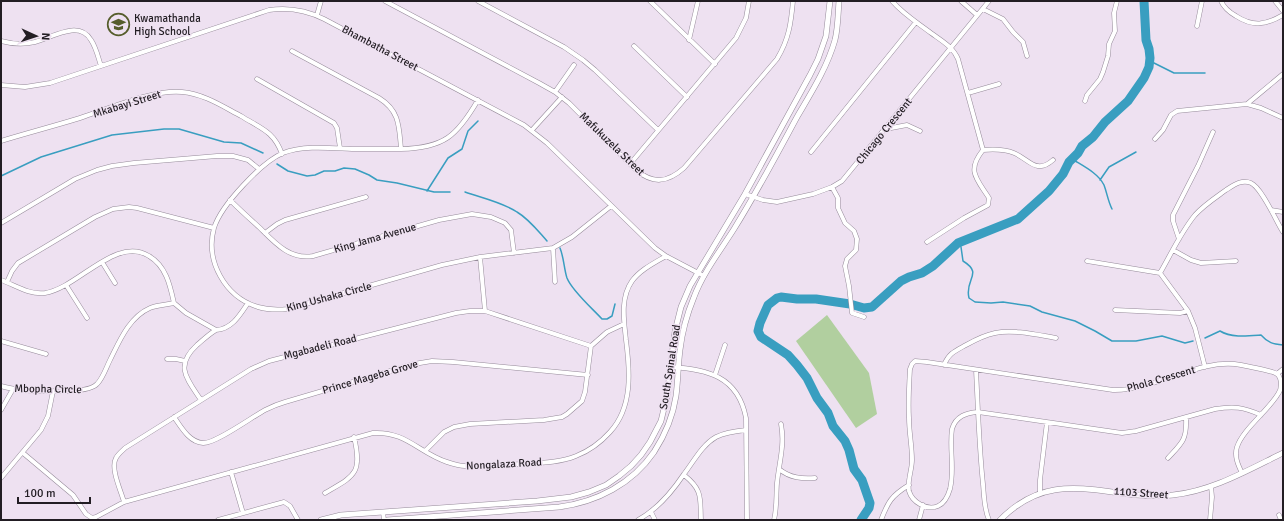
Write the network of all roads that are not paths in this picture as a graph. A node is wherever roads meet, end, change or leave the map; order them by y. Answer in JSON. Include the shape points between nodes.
{"nodes":[{"id":1,"x":321,"y":1,"type":"edge"},
{"id":2,"x":385,"y":1,"type":"edge"},
{"id":3,"x":478,"y":1,"type":"edge"},
{"id":4,"x":650,"y":1,"type":"edge"},
{"id":5,"x":698,"y":1,"type":"edge"},
{"id":6,"x":749,"y":1,"type":"edge"},
{"id":7,"x":793,"y":1,"type":"edge"},
{"id":8,"x":830,"y":1,"type":"edge"},
{"id":9,"x":839,"y":1,"type":"edge"},
{"id":10,"x":892,"y":1,"type":"edge"},
{"id":11,"x":961,"y":1,"type":"edge"},
{"id":12,"x":989,"y":1,"type":"edge"},
{"id":13,"x":1118,"y":1,"type":"edge"},
{"id":14,"x":1202,"y":1,"type":"edge"},
{"id":15,"x":1221,"y":1,"type":"edge"},
{"id":16,"x":1276,"y":1,"type":"edge"},
{"id":17,"x":1123,"y":3,"type":"dead end"},
{"id":18,"x":982,"y":9,"type":"junction"},
{"id":19,"x":1283,"y":11,"type":"edge"},
{"id":20,"x":317,"y":15,"type":"junction"},
{"id":21,"x":977,"y":15,"type":"junction"},
{"id":22,"x":1283,"y":15,"type":"edge"},
{"id":23,"x":916,"y":22,"type":"junction"},
{"id":24,"x":1197,"y":26,"type":"dead end"},
{"id":25,"x":689,"y":40,"type":"junction"},
{"id":26,"x":1,"y":41,"type":"edge"},
{"id":27,"x":634,"y":46,"type":"dead end"},
{"id":28,"x":951,"y":47,"type":"junction"},
{"id":29,"x":292,"y":51,"type":"dead end"},
{"id":30,"x":1027,"y":56,"type":"dead end"},
{"id":31,"x":715,"y":64,"type":"junction"},
{"id":32,"x":574,"y":65,"type":"dead end"},
{"id":33,"x":101,"y":66,"type":"junction"},
{"id":34,"x":1283,"y":74,"type":"edge"},
{"id":35,"x":257,"y":79,"type":"dead end"},
{"id":36,"x":999,"y":84,"type":"dead end"},
{"id":37,"x":1,"y":85,"type":"edge"},
{"id":38,"x":555,"y":92,"type":"junction"},
{"id":39,"x":968,"y":93,"type":"junction"},
{"id":40,"x":687,"y":97,"type":"junction"},
{"id":41,"x":562,"y":98,"type":"junction"},
{"id":42,"x":478,"y":100,"type":"junction"},
{"id":43,"x":1085,"y":100,"type":"dead end"},
{"id":44,"x":1247,"y":104,"type":"junction"},
{"id":45,"x":1283,"y":118,"type":"edge"},
{"id":46,"x":885,"y":129,"type":"junction"},
{"id":47,"x":532,"y":130,"type":"junction"},
{"id":48,"x":658,"y":130,"type":"junction"},
{"id":49,"x":920,"y":131,"type":"dead end"},
{"id":50,"x":1213,"y":132,"type":"dead end"},
{"id":51,"x":1155,"y":139,"type":"dead end"},
{"id":52,"x":1,"y":141,"type":"edge"},
{"id":53,"x":340,"y":148,"type":"junction"},
{"id":54,"x":401,"y":149,"type":"junction"},
{"id":55,"x":983,"y":150,"type":"junction"},
{"id":56,"x":811,"y":152,"type":"dead end"},
{"id":57,"x":282,"y":154,"type":"junction"},
{"id":58,"x":1053,"y":160,"type":"dead end"},
{"id":59,"x":630,"y":164,"type":"junction"},
{"id":60,"x":260,"y":169,"type":"junction"},
{"id":61,"x":832,"y":187,"type":"junction"},
{"id":62,"x":745,"y":194,"type":"junction"},
{"id":63,"x":366,"y":197,"type":"dead end"},
{"id":64,"x":753,"y":197,"type":"junction"},
{"id":65,"x":230,"y":200,"type":"junction"},
{"id":66,"x":611,"y":206,"type":"junction"},
{"id":67,"x":1271,"y":210,"type":"junction"},
{"id":68,"x":1283,"y":212,"type":"edge"},
{"id":69,"x":1,"y":223,"type":"edge"},
{"id":70,"x":214,"y":228,"type":"junction"},
{"id":71,"x":1283,"y":232,"type":"edge"},
{"id":72,"x":265,"y":234,"type":"junction"},
{"id":73,"x":1179,"y":239,"type":"junction"},
{"id":74,"x":927,"y":242,"type":"dead end"},
{"id":75,"x":553,"y":248,"type":"junction"},
{"id":76,"x":1173,"y":250,"type":"junction"},
{"id":77,"x":514,"y":253,"type":"junction"},
{"id":78,"x":666,"y":256,"type":"junction"},
{"id":79,"x":480,"y":257,"type":"junction"},
{"id":80,"x":1087,"y":261,"type":"dead end"},
{"id":81,"x":1236,"y":261,"type":"dead end"},
{"id":82,"x":102,"y":262,"type":"junction"},
{"id":83,"x":697,"y":273,"type":"junction"},
{"id":84,"x":1160,"y":273,"type":"junction"},
{"id":85,"x":704,"y":276,"type":"junction"},
{"id":86,"x":1,"y":280,"type":"edge"},
{"id":87,"x":7,"y":282,"type":"junction"},
{"id":88,"x":555,"y":282,"type":"dead end"},
{"id":89,"x":115,"y":283,"type":"dead end"},
{"id":90,"x":66,"y":285,"type":"junction"},
{"id":91,"x":174,"y":303,"type":"junction"},
{"id":92,"x":248,"y":303,"type":"junction"},
{"id":93,"x":1115,"y":310,"type":"dead end"},
{"id":94,"x":485,"y":311,"type":"junction"},
{"id":95,"x":1188,"y":311,"type":"junction"},
{"id":96,"x":864,"y":317,"type":"dead end"},
{"id":97,"x":87,"y":318,"type":"dead end"},
{"id":98,"x":624,"y":324,"type":"junction"},
{"id":99,"x":216,"y":330,"type":"junction"},
{"id":100,"x":1056,"y":338,"type":"dead end"},
{"id":101,"x":1,"y":341,"type":"edge"},
{"id":102,"x":724,"y":345,"type":"dead end"},
{"id":103,"x":591,"y":346,"type":"junction"},
{"id":104,"x":46,"y":354,"type":"dead end"},
{"id":105,"x":167,"y":359,"type":"dead end"},
{"id":106,"x":185,"y":361,"type":"junction"},
{"id":107,"x":944,"y":365,"type":"junction"},
{"id":108,"x":670,"y":367,"type":"junction"},
{"id":109,"x":1205,"y":367,"type":"junction"},
{"id":110,"x":678,"y":368,"type":"junction"},
{"id":111,"x":1283,"y":369,"type":"edge"},
{"id":112,"x":976,"y":370,"type":"junction"},
{"id":113,"x":1276,"y":374,"type":"junction"},
{"id":114,"x":588,"y":375,"type":"junction"},
{"id":115,"x":715,"y":375,"type":"junction"},
{"id":116,"x":1,"y":386,"type":"edge"},
{"id":117,"x":13,"y":389,"type":"junction"},
{"id":118,"x":52,"y":391,"type":"junction"},
{"id":119,"x":201,"y":400,"type":"junction"},
{"id":120,"x":1,"y":410,"type":"edge"},
{"id":121,"x":978,"y":412,"type":"junction"},
{"id":122,"x":1261,"y":415,"type":"junction"},
{"id":123,"x":174,"y":417,"type":"junction"},
{"id":124,"x":1186,"y":418,"type":"junction"},
{"id":125,"x":1047,"y":422,"type":"junction"},
{"id":126,"x":781,"y":424,"type":"dead end"},
{"id":127,"x":746,"y":430,"type":"junction"},
{"id":128,"x":354,"y":437,"type":"junction"},
{"id":129,"x":425,"y":451,"type":"junction"},
{"id":130,"x":23,"y":453,"type":"junction"},
{"id":131,"x":1283,"y":453,"type":"edge"},
{"id":132,"x":1168,"y":458,"type":"dead end"},
{"id":133,"x":779,"y":469,"type":"junction"},
{"id":134,"x":231,"y":472,"type":"junction"},
{"id":135,"x":1242,"y":473,"type":"junction"},
{"id":136,"x":684,"y":475,"type":"junction"},
{"id":137,"x":1,"y":478,"type":"edge"},
{"id":138,"x":815,"y":478,"type":"dead end"},
{"id":139,"x":908,"y":485,"type":"junction"},
{"id":140,"x":1211,"y":486,"type":"junction"},
{"id":141,"x":325,"y":493,"type":"dead end"},
{"id":142,"x":1040,"y":493,"type":"junction"},
{"id":143,"x":124,"y":502,"type":"junction"},
{"id":144,"x":923,"y":505,"type":"junction"},
{"id":145,"x":383,"y":512,"type":"junction"},
{"id":146,"x":651,"y":512,"type":"junction"},
{"id":147,"x":243,"y":513,"type":"junction"},
{"id":148,"x":92,"y":519,"type":"edge"},
{"id":149,"x":218,"y":520,"type":"edge"},
{"id":150,"x":298,"y":520,"type":"edge"},
{"id":151,"x":321,"y":520,"type":"edge"},
{"id":152,"x":384,"y":520,"type":"edge"},
{"id":153,"x":387,"y":520,"type":"edge"},
{"id":154,"x":638,"y":520,"type":"edge"},
{"id":155,"x":655,"y":520,"type":"edge"},
{"id":156,"x":701,"y":520,"type":"edge"},
{"id":157,"x":747,"y":520,"type":"edge"},
{"id":158,"x":774,"y":520,"type":"edge"},
{"id":159,"x":881,"y":520,"type":"edge"},
{"id":160,"x":919,"y":520,"type":"edge"},
{"id":161,"x":988,"y":520,"type":"edge"},
{"id":162,"x":1000,"y":520,"type":"edge"},
{"id":163,"x":1210,"y":520,"type":"edge"}],
"edges":[{"from":1,"to":20,"type":"street"},
{"from":2,"to":38,"type":"street","name":"Mafukuzela Street"},
{"from":3,"to":48,"type":"street","via":[[564,47],[583,60]]},
{"from":4,"to":25,"type":"street"},
{"from":5,"to":25,"type":"street"},
{"from":6,"to":31,"type":"street","via":[[746,18],[740,31]]},
{"from":7,"to":59,"type":"street","name":"Mafukuzela Street","via":[[788,36],[777,59],[684,168],[670,178],[658,180],[647,178]]},
{"from":8,"to":62,"type":"street","name":"South Spinal Road","via":[[826,36],[818,58]]},
{"from":9,"to":64,"type":"street","name":"South Spinal Road","via":[[835,39],[827,61]]},
{"from":10,"to":23,"type":"street"},
{"from":11,"to":21,"type":"street"},
{"from":12,"to":18,"type":"street","name":"Chicago Crescent"},
{"from":13,"to":17,"type":"street"},
{"from":13,"to":43,"type":"street","via":[[1114,13],[1115,31],[1109,44],[1103,72]]},
{"from":14,"to":24,"type":"street"},
{"from":15,"to":22,"type":"street","via":[[1229,12],[1253,24],[1264,23]]},
{"from":16,"to":19,"type":"street"},
{"from":18,"to":21,"type":"street","name":"Chicago Crescent"},
{"from":18,"to":30,"type":"street","via":[[1003,19],[1023,42]]},
{"from":20,"to":33,"type":"street","name":"Bhambatha Street","via":[[296,9],[269,10]]},
{"from":20,"to":42,"type":"street","name":"Bhambatha Street"},
{"from":21,"to":28,"type":"street","name":"Chicago Crescent"},
{"from":23,"to":28,"type":"street"},
{"from":23,"to":56,"type":"street"},
{"from":25,"to":31,"type":"street"},
{"from":26,"to":33,"type":"street","via":[[28,44],[71,30],[80,31],[91,39]]},
{"from":27,"to":40,"type":"street"},
{"from":28,"to":39,"type":"street","via":[[958,59]]},
{"from":28,"to":46,"type":"street","name":"Chicago Crescent"},
{"from":29,"to":54,"type":"street","via":[[389,105],[398,122]]},
{"from":31,"to":40,"type":"street"},
{"from":32,"to":38,"type":"street"},
{"from":33,"to":37,"type":"street","name":"Bhambatha Street","via":[[38,86]]},
{"from":34,"to":44,"type":"street"},
{"from":35,"to":53,"type":"street","via":[[334,122]]},
{"from":36,"to":39,"type":"street"},
{"from":38,"to":41,"type":"street","name":"Mafukuzela Street"},
{"from":39,"to":55,"type":"street"},
{"from":40,"to":48,"type":"street"},
{"from":41,"to":47,"type":"street"},
{"from":41,"to":59,"type":"street","name":"Mafukuzela Street"},
{"from":42,"to":47,"type":"street","name":"Bhambatha Street"},
{"from":42,"to":54,"type":"street","name":"King Ushaka Circle","via":[[451,136],[430,146]]},
{"from":44,"to":45,"type":"street"},
{"from":44,"to":51,"type":"street","via":[[1177,111],[1171,115]]},
{"from":46,"to":49,"type":"street","via":[[907,126]]},
{"from":46,"to":61,"type":"street","name":"Chicago Crescent","via":[[842,181]]},
{"from":47,"to":66,"type":"street","name":"Bhambatha Street"},
{"from":48,"to":59,"type":"street"},
{"from":50,"to":73,"type":"street","via":[[1174,215],[1173,221]]},
{"from":52,"to":57,"type":"street","name":"Mkabayi Street","via":[[154,94],[182,92],[206,98],[268,132],[277,142]]},
{"from":53,"to":54,"type":"street","name":"King Ushaka Circle"},
{"from":53,"to":57,"type":"street","name":"King Ushaka Circle","via":[[303,149]]},
{"from":55,"to":58,"type":"street","via":[[1008,151],[1034,166],[1042,167]]},
{"from":55,"to":74,"type":"street","via":[[976,160],[974,170],[989,198],[988,205]]},
{"from":57,"to":60,"type":"street","name":"King Ushaka Circle"},
{"from":60,"to":65,"type":"street","name":"King Ushaka Circle"},
{"from":60,"to":69,"type":"street","via":[[248,160],[233,156],[112,166],[75,179]]},
{"from":61,"to":64,"type":"street","name":"Chicago Crescent","via":[[777,202]]},
{"from":61,"to":96,"type":"street","via":[[838,198],[838,208],[857,239],[856,250],[845,263],[845,269],[852,312]]},
{"from":62,"to":64,"type":"street","name":"Chicago Crescent"},
{"from":62,"to":83,"type":"street","name":"South Spinal Road"},
{"from":63,"to":72,"type":"street","via":[[285,220]]},
{"from":64,"to":85,"type":"street","name":"South Spinal Road"},
{"from":65,"to":70,"type":"street","name":"King Ushaka Circle"},
{"from":65,"to":72,"type":"street","name":"King Jama Avenue"},
{"from":66,"to":75,"type":"street","name":"King Ushaka Circle","via":[[569,240]]},
{"from":66,"to":78,"type":"street","name":"Bhambatha Street"},
{"from":67,"to":68,"type":"street"},
{"from":67,"to":71,"type":"street"},
{"from":67,"to":73,"type":"street","via":[[1255,185],[1245,181],[1239,182],[1203,207]]},
{"from":70,"to":87,"type":"street","via":[[141,209],[113,209],[18,263]]},
{"from":70,"to":92,"type":"street","name":"King Ushaka Circle","via":[[212,251],[219,274],[234,293]]},
{"from":72,"to":77,"type":"street","name":"King Jama Avenue","via":[[287,252],[309,256],[439,220],[478,214],[501,220],[509,227]]},
{"from":73,"to":76,"type":"street"},
{"from":75,"to":77,"type":"street","name":"King Ushaka Circle"},
{"from":75,"to":88,"type":"street"},
{"from":76,"to":81,"type":"street","via":[[1202,263]]},
{"from":76,"to":84,"type":"street"},
{"from":77,"to":79,"type":"street","name":"King Ushaka Circle"},
{"from":78,"to":83,"type":"street","name":"Bhambatha Street"},
{"from":78,"to":98,"type":"street","name":"Nongalaza Road","via":[[639,273],[629,286],[624,306]]},
{"from":79,"to":92,"type":"street","name":"King Ushaka Circle","via":[[442,265],[288,309],[272,310]]},
{"from":79,"to":94,"type":"street"},
{"from":80,"to":84,"type":"street"},
{"from":82,"to":89,"type":"street"},
{"from":82,"to":90,"type":"street"},
{"from":82,"to":91,"type":"street","via":[[120,252],[130,250],[146,253],[155,259],[166,273]]},
{"from":83,"to":85,"type":"street","name":"Bhambatha Street"},
{"from":83,"to":108,"type":"street","name":"South Spinal Road","via":[[680,313]]},
{"from":84,"to":95,"type":"street"},
{"from":85,"to":110,"type":"street","name":"South Spinal Road","via":[[686,321]]},
{"from":86,"to":87,"type":"street"},
{"from":87,"to":90,"type":"street","via":[[33,293],[46,292]]},
{"from":90,"to":97,"type":"street"},
{"from":91,"to":99,"type":"street"},
{"from":91,"to":118,"type":"street","name":"Mbopha Circle","via":[[151,308],[136,318],[122,336],[100,380],[94,386],[81,390]]},
{"from":92,"to":99,"type":"street","via":[[231,325]]},
{"from":93,"to":95,"type":"street","via":[[1180,313]]},
{"from":94,"to":103,"type":"street","name":"Mgabadeli Road"},
{"from":94,"to":119,"type":"street","name":"Mgabadeli Road","via":[[456,313],[269,361],[251,368]]},
{"from":95,"to":109,"type":"street"},
{"from":98,"to":103,"type":"street","via":[[607,332]]},
{"from":98,"to":129,"type":"street","name":"Nongalaza Road","via":[[629,368],[628,396],[611,431],[593,447],[576,456],[560,460],[482,466],[451,464]]},
{"from":99,"to":106,"type":"street","via":[[192,350]]},
{"from":100,"to":107,"type":"street","via":[[996,332],[952,352]]},
{"from":101,"to":104,"type":"street"},
{"from":102,"to":115,"type":"street"},
{"from":103,"to":114,"type":"street"},
{"from":105,"to":106,"type":"street"},
{"from":106,"to":119,"type":"street","via":[[186,375]]},
{"from":107,"to":112,"type":"street","name":"Phola Crescent"},
{"from":107,"to":139,"type":"street","name":"Phola Crescent","via":[[915,362],[910,370],[908,417],[912,459]]},
{"from":108,"to":110,"type":"street"},
{"from":108,"to":145,"type":"street","name":"South Spinal Road","via":[[664,409],[656,432],[631,466],[606,485],[580,496],[556,499]]},
{"from":109,"to":112,"type":"street","name":"Phola Crescent","via":[[1124,390]]},
{"from":109,"to":113,"type":"street","name":"Phola Crescent","via":[[1234,364]]},
{"from":110,"to":115,"type":"street"},
{"from":110,"to":153,"type":"street","name":"South Spinal Road","via":[[674,407],[661,440],[639,470],[607,493],[577,505]]},
{"from":111,"to":113,"type":"street"},
{"from":112,"to":121,"type":"street"},
{"from":113,"to":122,"type":"street","via":[[1280,380],[1280,390]]},
{"from":114,"to":123,"type":"street","name":"Prince Mageba Grove","via":[[432,361],[285,402],[208,443],[193,440]]},
{"from":114,"to":129,"type":"street","via":[[582,401],[562,417],[454,427],[444,432]]},
{"from":115,"to":127,"type":"street","via":[[729,383],[738,396],[744,409]]},
{"from":116,"to":117,"type":"street","name":"Mbopha Circle"},
{"from":117,"to":118,"type":"street","name":"Mbopha Circle"},
{"from":117,"to":120,"type":"street"},
{"from":118,"to":130,"type":"street","via":[[44,425]]},
{"from":119,"to":123,"type":"street","name":"Mgabadeli Road"},
{"from":121,"to":125,"type":"street"},
{"from":121,"to":144,"type":"street","via":[[964,414],[954,424],[953,473],[947,497],[940,505]]},
{"from":121,"to":161,"type":"street","via":[[982,477]]},
{"from":122,"to":124,"type":"street","via":[[1234,407],[1216,409]]},
{"from":122,"to":135,"type":"street","via":[[1236,448]]},
{"from":123,"to":143,"type":"street","name":"Mgabadeli Road","via":[[118,455],[114,467]]},
{"from":124,"to":125,"type":"street","via":[[1122,433]]},
{"from":124,"to":132,"type":"street","via":[[1184,438]]},
{"from":125,"to":142,"type":"street"},
{"from":126,"to":133,"type":"street"},
{"from":127,"to":136,"type":"street","via":[[730,432],[712,439]]},
{"from":127,"to":157,"type":"street"},
{"from":128,"to":129,"type":"street","name":"Nongalaza Road","via":[[373,433],[390,434],[403,438]]},
{"from":128,"to":134,"type":"street","name":"Nongalaza Road"},
{"from":128,"to":141,"type":"street","via":[[358,458],[355,471],[348,479]]},
{"from":130,"to":137,"type":"street"},
{"from":130,"to":148,"type":"street","via":[[73,495]]},
{"from":131,"to":135,"type":"street","name":"1103 Street"},
{"from":133,"to":138,"type":"street","via":[[798,478]]},
{"from":133,"to":158,"type":"street"},
{"from":134,"to":143,"type":"street","name":"Nongalaza Road"},
{"from":134,"to":147,"type":"street"},
{"from":135,"to":140,"type":"street","name":"1103 Street"},
{"from":136,"to":146,"type":"street"},
{"from":136,"to":156,"type":"street","via":[[697,488]]},
{"from":139,"to":144,"type":"street","via":[[912,497]]},
{"from":139,"to":159,"type":"street","via":[[890,499]]},
{"from":140,"to":142,"type":"street","name":"1103 Street","via":[[1186,493],[1159,496],[1080,488],[1062,488]]},
{"from":140,"to":163,"type":"street"},
{"from":142,"to":162,"type":"street","name":"1103 Street","via":[[1019,504]]},
{"from":143,"to":148,"type":"street","name":"Nongalaza Road"},
{"from":144,"to":160,"type":"street"},
{"from":145,"to":151,"type":"street","name":"South Spinal Road"},
{"from":145,"to":152,"type":"street"},
{"from":146,"to":154,"type":"street"},
{"from":146,"to":155,"type":"street"},
{"from":147,"to":149,"type":"street"},
{"from":147,"to":150,"type":"street","via":[[284,502],[290,506]]}]}
